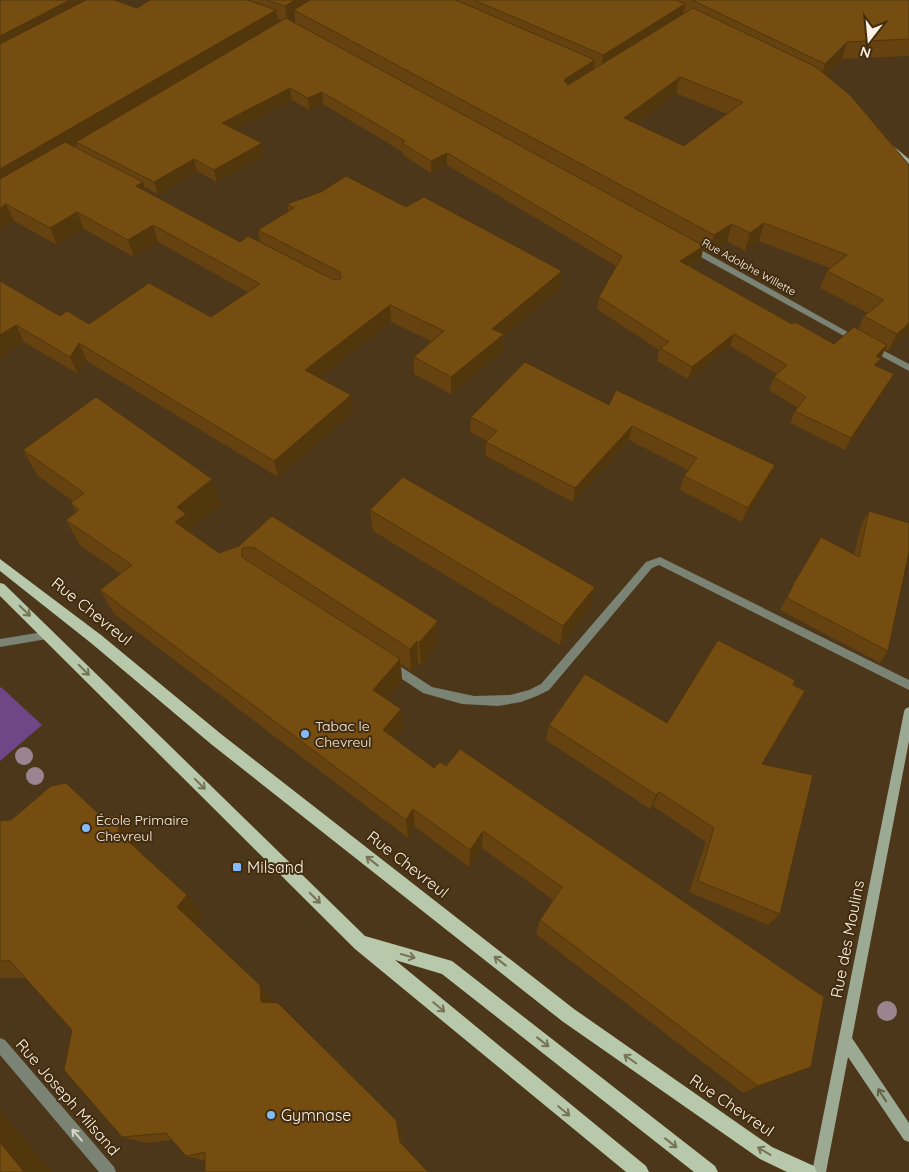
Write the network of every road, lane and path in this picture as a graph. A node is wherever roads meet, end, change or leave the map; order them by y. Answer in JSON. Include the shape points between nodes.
{"nodes":[{"id":1,"x":880,"y":137,"type":"edge"},
{"id":2,"x":909,"y":162,"type":"edge"},
{"id":3,"x":682,"y":243,"type":"edge"},
{"id":4,"x":909,"y":368,"type":"edge"},
{"id":5,"x":0,"y":564,"type":"edge"},
{"id":6,"x":0,"y":588,"type":"edge"},
{"id":7,"x":49,"y":635,"type":"junction"},
{"id":8,"x":0,"y":643,"type":"edge"},
{"id":9,"x":379,"y":658,"type":"edge"},
{"id":10,"x":909,"y":685,"type":"edge"},
{"id":11,"x":909,"y":712,"type":"edge"},
{"id":12,"x":361,"y":943,"type":"junction"},
{"id":13,"x":846,"y":1040,"type":"junction"},
{"id":14,"x":0,"y":1045,"type":"edge"},
{"id":15,"x":909,"y":1135,"type":"edge"},
{"id":16,"x":620,"y":1156,"type":"junction"},
{"id":17,"x":109,"y":1172,"type":"edge"},
{"id":18,"x":632,"y":1172,"type":"edge"},
{"id":19,"x":640,"y":1172,"type":"edge"},
{"id":20,"x":709,"y":1172,"type":"edge"},
{"id":21,"x":808,"y":1172,"type":"edge"},
{"id":22,"x":819,"y":1172,"type":"edge"}],
"edges":[{"from":1,"to":2,"type":"street"},
{"from":3,"to":4,"type":"street","name":"Rue Adolphe Willette"},
{"from":21,"to":5,"type":"main road","name":"Rue Chevreul","one_way":true,"via":[[766,1153],[568,1014],[216,739]]},
{"from":6,"to":7,"type":"main road","one_way":true},
{"from":7,"to":8,"type":"street"},
{"from":7,"to":12,"type":"main road","one_way":true},
{"from":9,"to":10,"type":"street","via":[[429,691],[480,702],[526,698],[545,687],[649,565],[660,560]]},
{"from":11,"to":13,"type":"street","name":"Rue des Moulins"},
{"from":12,"to":16,"type":"main road","one_way":true},
{"from":12,"to":20,"type":"main road","one_way":true,"via":[[446,967]]},
{"from":15,"to":13,"type":"street","one_way":true},
{"from":13,"to":22,"type":"street","name":"Rue des Moulins"},
{"from":17,"to":14,"type":"street","name":"Rue Joseph Milsand","one_way":true},
{"from":16,"to":18,"type":"street"},
{"from":16,"to":19,"type":"main road"}]}
